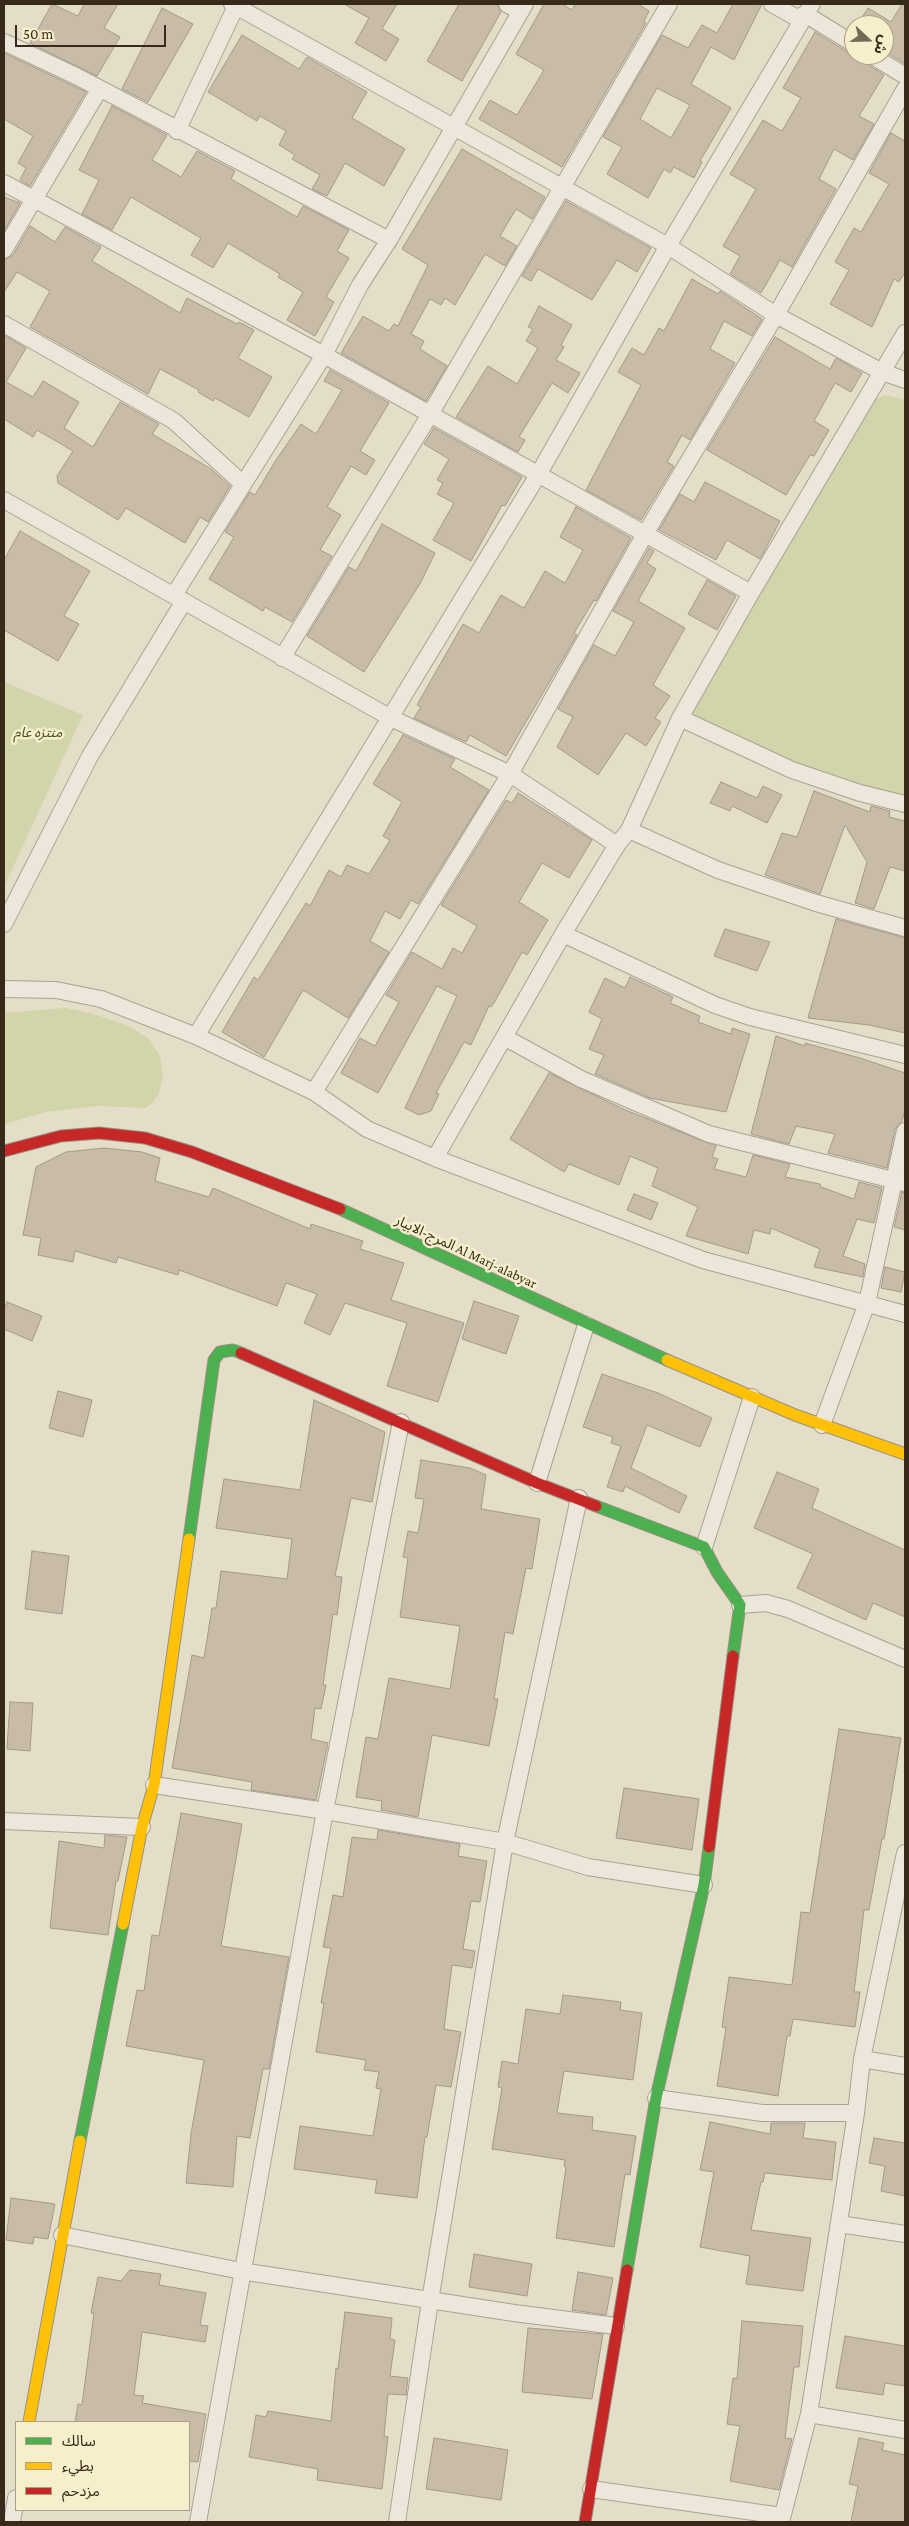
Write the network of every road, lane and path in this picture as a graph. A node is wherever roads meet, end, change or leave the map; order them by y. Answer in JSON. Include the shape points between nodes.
{"nodes":[{"id":1,"x":235,"y":4,"type":"edge"},
{"id":2,"x":670,"y":4,"type":"edge"},
{"id":3,"x":772,"y":4,"type":"edge"},
{"id":4,"x":517,"y":6,"type":"edge"},
{"id":5,"x":808,"y":9,"type":"edge"},
{"id":6,"x":844,"y":36,"type":"edge"},
{"id":7,"x":4,"y":42,"type":"edge"},
{"id":8,"x":887,"y":65,"type":"edge"},
{"id":9,"x":905,"y":76,"type":"edge"},
{"id":10,"x":905,"y":89,"type":"edge"},
{"id":11,"x":99,"y":90,"type":"junction"},
{"id":12,"x":454,"y":126,"type":"junction"},
{"id":13,"x":177,"y":131,"type":"junction"},
{"id":14,"x":4,"y":183,"type":"edge"},
{"id":15,"x":564,"y":187,"type":"junction"},
{"id":16,"x":33,"y":198,"type":"junction"},
{"id":17,"x":390,"y":240,"type":"junction"},
{"id":18,"x":668,"y":246,"type":"junction"},
{"id":19,"x":4,"y":250,"type":"edge"},
{"id":20,"x":776,"y":315,"type":"junction"},
{"id":21,"x":4,"y":324,"type":"edge"},
{"id":22,"x":905,"y":333,"type":"edge"},
{"id":23,"x":324,"y":355,"type":"junction"},
{"id":24,"x":882,"y":372,"type":"junction"},
{"id":25,"x":905,"y":380,"type":"edge"},
{"id":26,"x":429,"y":416,"type":"junction"},
{"id":27,"x":538,"y":475,"type":"junction"},
{"id":28,"x":243,"y":484,"type":"junction"},
{"id":29,"x":4,"y":500,"type":"edge"},
{"id":30,"x":645,"y":534,"type":"junction"},
{"id":31,"x":750,"y":593,"type":"junction"},
{"id":32,"x":179,"y":598,"type":"junction"},
{"id":33,"x":282,"y":658,"type":"junction"},
{"id":34,"x":392,"y":718,"type":"junction"},
{"id":35,"x":680,"y":718,"type":"junction"},
{"id":36,"x":510,"y":774,"type":"junction"},
{"id":37,"x":905,"y":804,"type":"edge"},
{"id":38,"x":629,"y":830,"type":"junction"},
{"id":39,"x":617,"y":845,"type":"junction"},
{"id":40,"x":4,"y":924,"type":"edge"},
{"id":41,"x":905,"y":928,"type":"edge"},
{"id":42,"x":563,"y":934,"type":"junction"},
{"id":43,"x":4,"y":990,"type":"edge"},
{"id":44,"x":196,"y":1036,"type":"junction"},
{"id":45,"x":504,"y":1037,"type":"junction"},
{"id":46,"x":905,"y":1055,"type":"edge"},
{"id":47,"x":314,"y":1092,"type":"junction"},
{"id":48,"x":905,"y":1131,"type":"edge"},
{"id":49,"x":4,"y":1151,"type":"edge"},
{"id":50,"x":435,"y":1158,"type":"junction"},
{"id":51,"x":899,"y":1181,"type":"edge"},
{"id":52,"x":867,"y":1303,"type":"junction"},
{"id":53,"x":905,"y":1314,"type":"edge"},
{"id":54,"x":586,"y":1324,"type":"junction"},
{"id":55,"x":752,"y":1397,"type":"junction"},
{"id":56,"x":401,"y":1422,"type":"junction"},
{"id":57,"x":822,"y":1425,"type":"junction"},
{"id":58,"x":905,"y":1454,"type":"edge"},
{"id":59,"x":538,"y":1483,"type":"junction"},
{"id":60,"x":579,"y":1498,"type":"junction"},
{"id":61,"x":704,"y":1547,"type":"junction"},
{"id":62,"x":740,"y":1605,"type":"junction"},
{"id":63,"x":905,"y":1659,"type":"edge"},
{"id":64,"x":154,"y":1785,"type":"junction"},
{"id":65,"x":325,"y":1810,"type":"junction"},
{"id":66,"x":4,"y":1821,"type":"edge"},
{"id":67,"x":142,"y":1827,"type":"junction"},
{"id":68,"x":505,"y":1842,"type":"junction"},
{"id":69,"x":905,"y":1853,"type":"edge"},
{"id":70,"x":704,"y":1885,"type":"junction"},
{"id":71,"x":862,"y":2059,"type":"junction"},
{"id":72,"x":905,"y":2066,"type":"edge"},
{"id":73,"x":656,"y":2098,"type":"junction"},
{"id":74,"x":856,"y":2112,"type":"junction"},
{"id":75,"x":839,"y":2224,"type":"junction"},
{"id":76,"x":905,"y":2234,"type":"edge"},
{"id":77,"x":62,"y":2235,"type":"junction"},
{"id":78,"x":241,"y":2271,"type":"junction"},
{"id":79,"x":430,"y":2301,"type":"junction"},
{"id":80,"x":616,"y":2326,"type":"junction"},
{"id":81,"x":809,"y":2414,"type":"junction"},
{"id":82,"x":29,"y":2421,"type":"edge"},
{"id":83,"x":905,"y":2430,"type":"edge"},
{"id":84,"x":591,"y":2489,"type":"junction"},
{"id":85,"x":15,"y":2504,"type":"edge"},
{"id":86,"x":781,"y":2519,"type":"edge"},
{"id":87,"x":12,"y":2522,"type":"edge"},
{"id":88,"x":198,"y":2522,"type":"edge"},
{"id":89,"x":397,"y":2522,"type":"edge"},
{"id":90,"x":585,"y":2522,"type":"edge"}],
"edges":[{"from":1,"to":12,"type":"street","via":[[359,76]]},
{"from":1,"to":13,"type":"street"},
{"from":2,"to":15,"type":"street"},
{"from":3,"to":5,"type":"street","via":[[797,18]]},
{"from":4,"to":12,"type":"street"},
{"from":5,"to":6,"type":"street"},
{"from":5,"to":18,"type":"street"},
{"from":7,"to":11,"type":"street"},
{"from":8,"to":9,"type":"street"},
{"from":10,"to":20,"type":"street"},
{"from":11,"to":13,"type":"street"},
{"from":11,"to":16,"type":"street"},
{"from":12,"to":15,"type":"street"},
{"from":12,"to":17,"type":"street"},
{"from":13,"to":17,"type":"street"},
{"from":14,"to":16,"type":"street"},
{"from":15,"to":18,"type":"street"},
{"from":15,"to":26,"type":"street"},
{"from":16,"to":19,"type":"street"},
{"from":16,"to":23,"type":"street"},
{"from":17,"to":23,"type":"street","via":[[360,285]]},
{"from":18,"to":20,"type":"street"},
{"from":18,"to":27,"type":"street"},
{"from":20,"to":24,"type":"street"},
{"from":20,"to":30,"type":"street"},
{"from":21,"to":28,"type":"street","via":[[174,421]]},
{"from":22,"to":24,"type":"street"},
{"from":23,"to":26,"type":"street"},
{"from":23,"to":28,"type":"street"},
{"from":24,"to":25,"type":"street"},
{"from":24,"to":31,"type":"street"},
{"from":26,"to":27,"type":"street"},
{"from":26,"to":33,"type":"street"},
{"from":27,"to":30,"type":"street"},
{"from":27,"to":34,"type":"street"},
{"from":28,"to":32,"type":"street"},
{"from":29,"to":32,"type":"street"},
{"from":30,"to":31,"type":"street"},
{"from":30,"to":36,"type":"street"},
{"from":31,"to":35,"type":"street"},
{"from":32,"to":33,"type":"street"},
{"from":32,"to":40,"type":"street","via":[[94,750]]},
{"from":33,"to":34,"type":"street"},
{"from":34,"to":36,"type":"street"},
{"from":34,"to":44,"type":"street"},
{"from":35,"to":37,"type":"street","via":[[792,770]]},
{"from":35,"to":38,"type":"street"},
{"from":36,"to":39,"type":"street"},
{"from":36,"to":47,"type":"street"},
{"from":38,"to":39,"type":"street"},
{"from":38,"to":41,"type":"street","via":[[718,870]]},
{"from":39,"to":42,"type":"street"},
{"from":42,"to":45,"type":"street"},
{"from":42,"to":46,"type":"street","via":[[715,1005],[750,1017]]},
{"from":43,"to":44,"type":"street","via":[[56,990],[101,999]]},
{"from":44,"to":47,"type":"street"},
{"from":45,"to":50,"type":"street"},
{"from":45,"to":51,"type":"street","via":[[581,1079],[709,1134]]},
{"from":47,"to":50,"type":"street","via":[[367,1129]]},
{"from":48,"to":51,"type":"street"},
{"from":49,"to":54,"type":"street","name":"المرج-الابيار Al Marj-alabyar","via":[[61,1136],[99,1133],[145,1138],[192,1152],[326,1203]]},
{"from":50,"to":52,"type":"street","via":[[703,1260]]},
{"from":51,"to":52,"type":"street"},
{"from":52,"to":53,"type":"street"},
{"from":52,"to":57,"type":"street"},
{"from":54,"to":55,"type":"street","name":"المرج-الابيار Al Marj-alabyar"},
{"from":54,"to":59,"type":"street"},
{"from":55,"to":57,"type":"street","name":"المرج-الابيار Al Marj-alabyar"},
{"from":55,"to":61,"type":"street"},
{"from":56,"to":59,"type":"street"},
{"from":56,"to":64,"type":"street","via":[[233,1350],[216,1354]]},
{"from":56,"to":65,"type":"street"},
{"from":57,"to":58,"type":"street","name":"المرج-الابيار Al Marj-alabyar"},
{"from":59,"to":60,"type":"street"},
{"from":60,"to":61,"type":"street"},
{"from":60,"to":68,"type":"street"},
{"from":61,"to":62,"type":"street"},
{"from":62,"to":63,"type":"street","via":[[766,1603],[788,1609]]},
{"from":62,"to":70,"type":"street"},
{"from":64,"to":65,"type":"street"},
{"from":64,"to":67,"type":"street"},
{"from":65,"to":68,"type":"street"},
{"from":65,"to":78,"type":"street"},
{"from":66,"to":67,"type":"street"},
{"from":67,"to":77,"type":"street"},
{"from":68,"to":70,"type":"street","via":[[588,1867]]},
{"from":68,"to":79,"type":"street"},
{"from":69,"to":71,"type":"street"},
{"from":70,"to":73,"type":"street"},
{"from":71,"to":72,"type":"street"},
{"from":71,"to":74,"type":"street"},
{"from":73,"to":74,"type":"street","via":[[762,2113]]},
{"from":73,"to":80,"type":"street"},
{"from":74,"to":75,"type":"street"},
{"from":75,"to":76,"type":"street"},
{"from":75,"to":81,"type":"street"},
{"from":77,"to":78,"type":"street"},
{"from":77,"to":82,"type":"street"},
{"from":78,"to":79,"type":"street"},
{"from":78,"to":88,"type":"street"},
{"from":79,"to":80,"type":"street"},
{"from":79,"to":89,"type":"street"},
{"from":80,"to":84,"type":"street"},
{"from":81,"to":83,"type":"street"},
{"from":81,"to":86,"type":"street"},
{"from":84,"to":86,"type":"street"},
{"from":84,"to":90,"type":"street"},
{"from":85,"to":87,"type":"street"}]}
